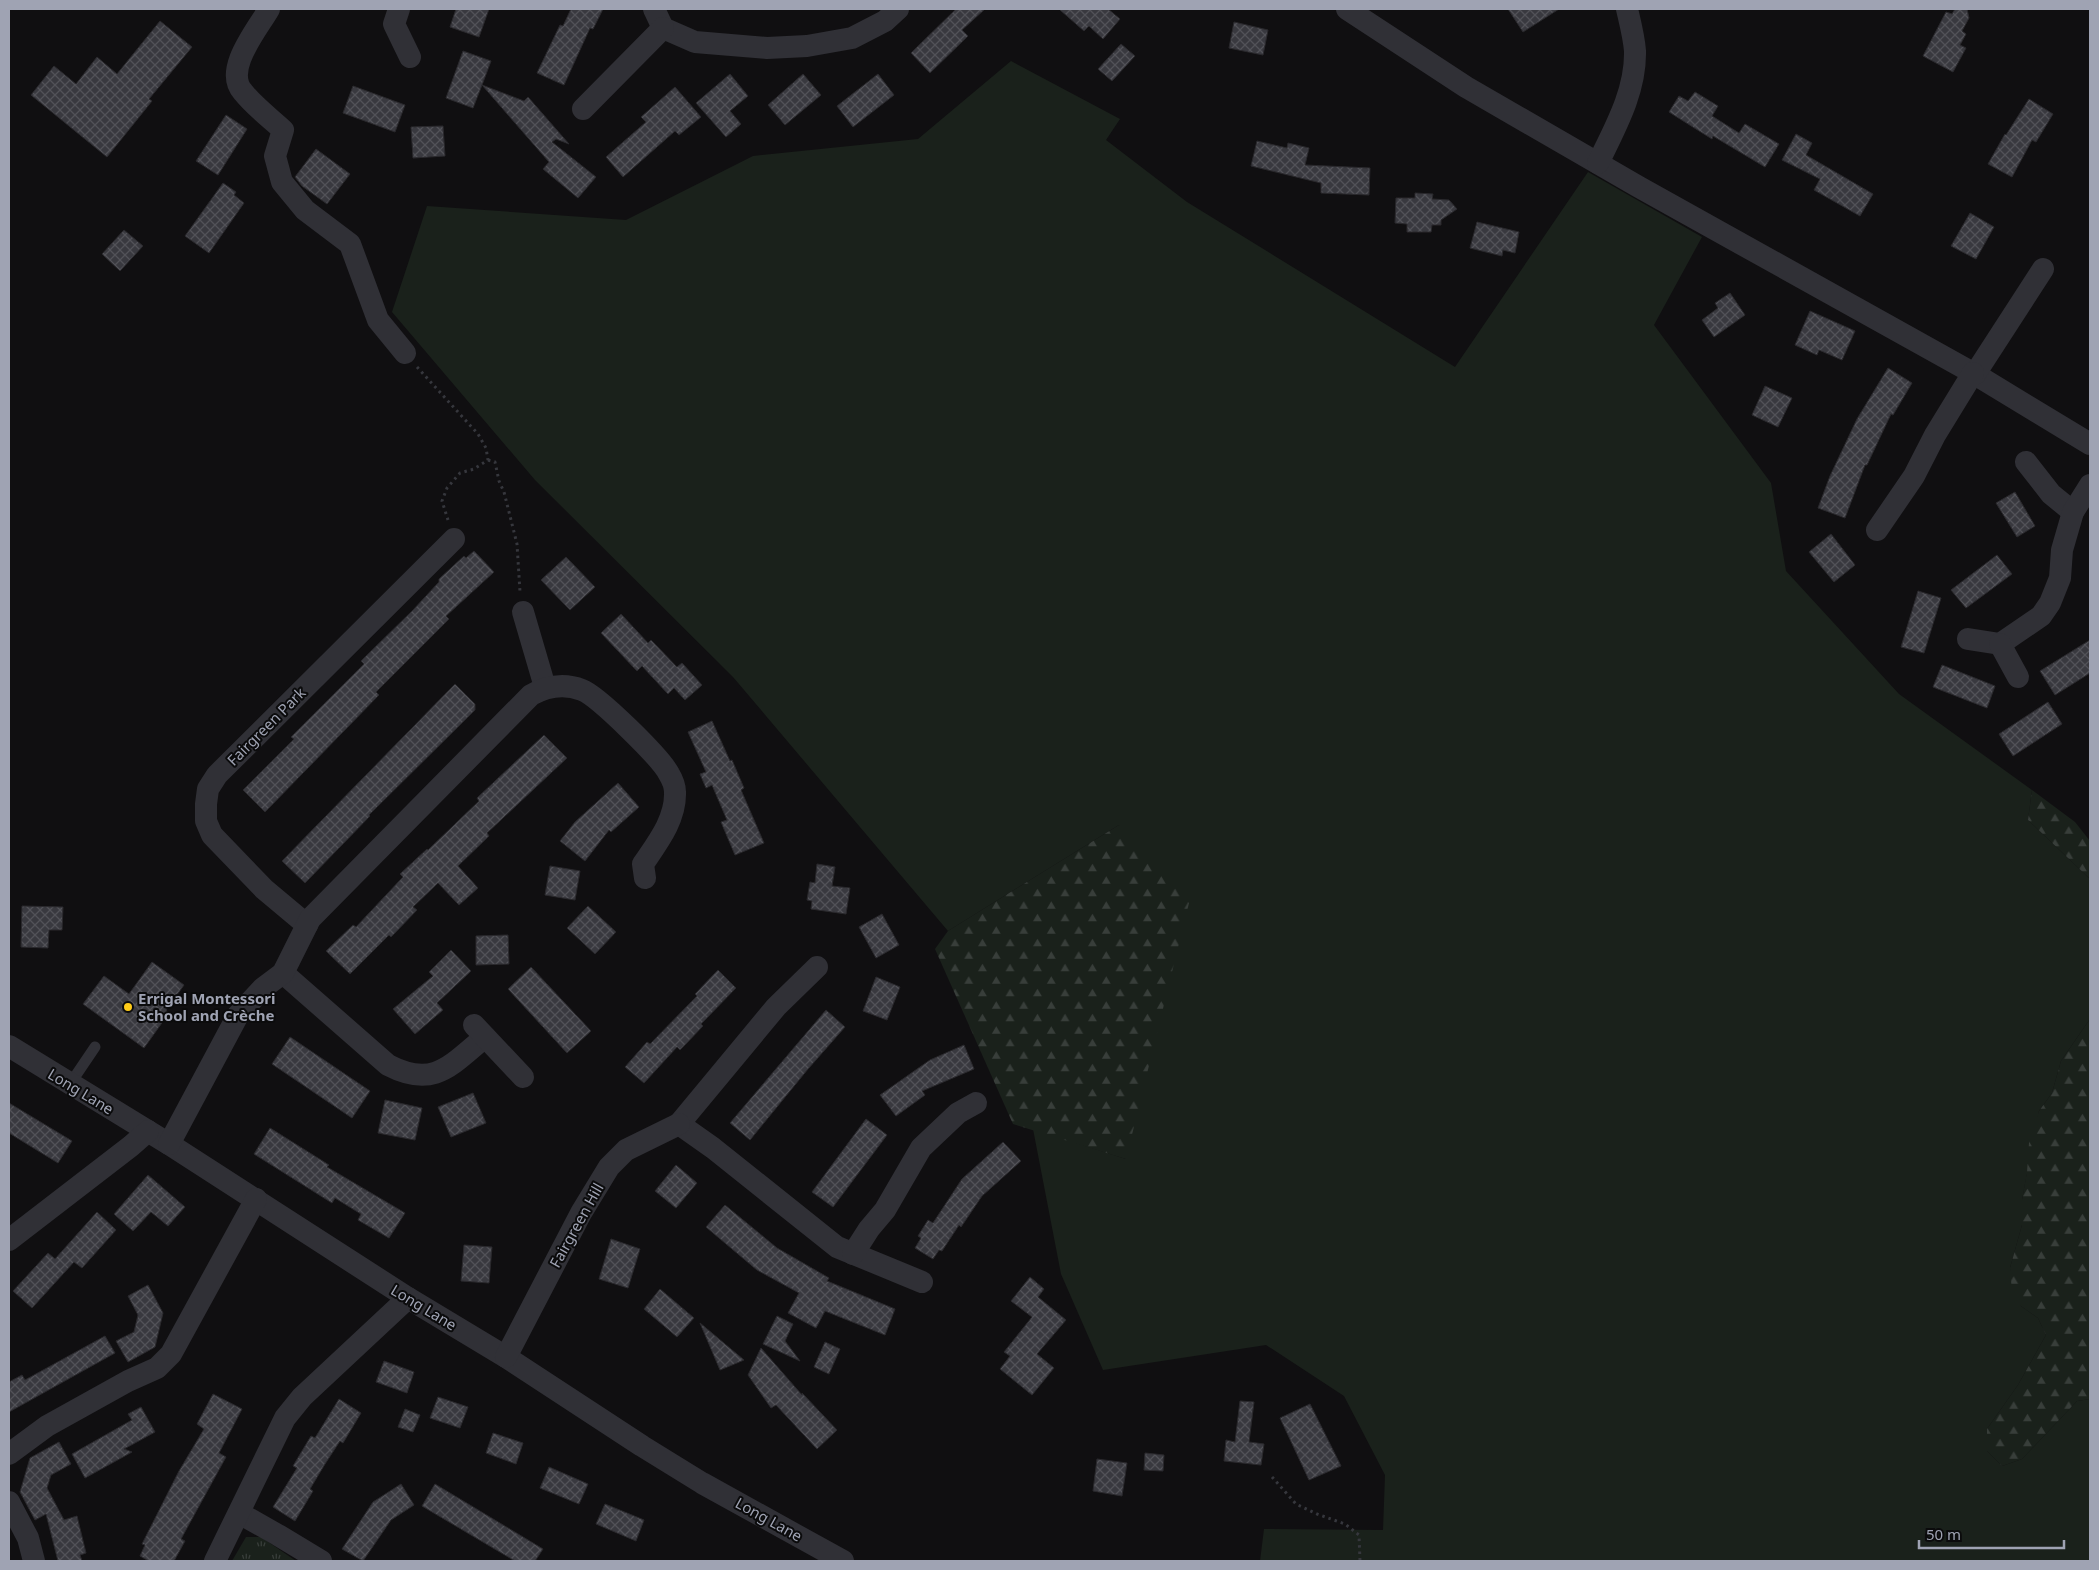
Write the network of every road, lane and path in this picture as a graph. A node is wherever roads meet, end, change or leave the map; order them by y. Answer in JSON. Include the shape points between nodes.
{"nodes":[{"id":1,"x":269,"y":9,"type":"edge"},
{"id":2,"x":399,"y":9,"type":"edge"},
{"id":3,"x":898,"y":9,"type":"edge"},
{"id":4,"x":1347,"y":9,"type":"edge"},
{"id":5,"x":1627,"y":9,"type":"edge"},
{"id":6,"x":659,"y":18,"type":"edge"},
{"id":7,"x":410,"y":57,"type":"dead end"},
{"id":8,"x":583,"y":110,"type":"dead end"},
{"id":9,"x":1598,"y":163,"type":"junction"},
{"id":10,"x":2043,"y":269,"type":"dead end"},
{"id":11,"x":405,"y":353,"type":"joint"},
{"id":12,"x":1974,"y":373,"type":"junction"},
{"id":13,"x":2090,"y":444,"type":"edge"},
{"id":14,"x":488,"y":460,"type":"junction"},
{"id":15,"x":2026,"y":462,"type":"dead end"},
{"id":16,"x":2090,"y":484,"type":"edge"},
{"id":17,"x":2074,"y":512,"type":"junction"},
{"id":18,"x":1877,"y":530,"type":"dead end"},
{"id":19,"x":454,"y":539,"type":"joint"},
{"id":20,"x":523,"y":612,"type":"joint"},
{"id":21,"x":1968,"y":639,"type":"dead end"},
{"id":22,"x":2000,"y":644,"type":"junction"},
{"id":23,"x":2018,"y":678,"type":"dead end"},
{"id":24,"x":546,"y":687,"type":"junction"},
{"id":25,"x":645,"y":878,"type":"dead end"},
{"id":26,"x":307,"y":925,"type":"junction"},
{"id":27,"x":817,"y":967,"type":"dead end"},
{"id":28,"x":283,"y":973,"type":"junction"},
{"id":29,"x":9,"y":1046,"type":"edge"},
{"id":30,"x":95,"y":1047,"type":"dead end"},
{"id":31,"x":523,"y":1077,"type":"dead end"},
{"id":32,"x":70,"y":1084,"type":"junction"},
{"id":33,"x":976,"y":1103,"type":"dead end"},
{"id":34,"x":679,"y":1124,"type":"junction"},
{"id":35,"x":148,"y":1131,"type":"junction"},
{"id":36,"x":169,"y":1144,"type":"junction"},
{"id":37,"x":256,"y":1199,"type":"junction"},
{"id":38,"x":9,"y":1240,"type":"edge"},
{"id":39,"x":853,"y":1254,"type":"junction"},
{"id":40,"x":922,"y":1282,"type":"dead end"},
{"id":41,"x":408,"y":1298,"type":"junction"},
{"id":42,"x":506,"y":1357,"type":"junction"},
{"id":43,"x":9,"y":1454,"type":"edge"},
{"id":44,"x":1272,"y":1477,"type":"dead end"},
{"id":45,"x":9,"y":1502,"type":"edge"},
{"id":46,"x":239,"y":1513,"type":"junction"},
{"id":47,"x":34,"y":1561,"type":"edge"},
{"id":48,"x":215,"y":1561,"type":"edge"},
{"id":49,"x":321,"y":1561,"type":"edge"},
{"id":50,"x":843,"y":1561,"type":"edge"},
{"id":51,"x":1360,"y":1561,"type":"edge"}],
"edges":[{"from":1,"to":11,"type":"street","via":[[238,61],[235,77],[241,91],[283,130],[275,156],[282,182],[305,210],[350,244],[378,320]]},
{"from":2,"to":7,"type":"street","via":[[394,24]]},
{"from":3,"to":6,"type":"street","via":[[884,21],[852,38],[808,46],[767,48],[695,42]]},
{"from":4,"to":9,"type":"street","via":[[1466,87]]},
{"from":5,"to":9,"type":"street","via":[[1635,50],[1632,78],[1621,116]]},
{"from":6,"to":8,"type":"street"},
{"from":9,"to":12,"type":"street"},
{"from":10,"to":12,"type":"street"},
{"from":11,"to":14,"type":"path","via":[[478,434]]},
{"from":12,"to":13,"type":"street"},
{"from":12,"to":18,"type":"street","via":[[1914,476]]},
{"from":14,"to":19,"type":"path","via":[[460,473],[447,488],[442,501]]},
{"from":14,"to":20,"type":"path","via":[[495,462],[517,544]]},
{"from":15,"to":17,"type":"street","via":[[2051,494]]},
{"from":16,"to":17,"type":"street"},
{"from":17,"to":22,"type":"street","via":[[2062,550],[2060,578],[2050,603],[2041,616]]},
{"from":19,"to":26,"type":"street","name":"Fairgreen Park","via":[[217,775],[208,789],[206,821],[212,835],[264,889]]},
{"from":20,"to":24,"type":"street"},
{"from":21,"to":22,"type":"street"},
{"from":22,"to":23,"type":"street"},
{"from":24,"to":25,"type":"street","via":[[564,686],[594,696],[653,753],[669,774],[675,790],[674,809],[643,864]]},
{"from":24,"to":26,"type":"street","via":[[532,695]]},
{"from":26,"to":28,"type":"street"},
{"from":27,"to":34,"type":"street","name":"Fairgreen Hill","via":[[776,1007]]},
{"from":28,"to":31,"type":"street","via":[[388,1065],[402,1073],[422,1076],[437,1073],[451,1065],[480,1031]]},
{"from":28,"to":36,"type":"street","via":[[263,988],[238,1015]]},
{"from":29,"to":32,"type":"street","name":"Long Lane"},
{"from":30,"to":32,"type":"lane"},
{"from":32,"to":35,"type":"street","name":"Long Lane"},
{"from":33,"to":39,"type":"street","via":[[958,1113],[921,1148],[885,1210]]},
{"from":34,"to":39,"type":"street","via":[[837,1247]]},
{"from":34,"to":42,"type":"street","name":"Fairgreen Hill","via":[[626,1150],[609,1168],[581,1213]]},
{"from":35,"to":36,"type":"street","name":"Long Lane"},
{"from":35,"to":38,"type":"street"},
{"from":36,"to":37,"type":"street","name":"Long Lane"},
{"from":37,"to":41,"type":"street","name":"Long Lane"},
{"from":37,"to":43,"type":"street","via":[[170,1354],[157,1368],[47,1426]]},
{"from":39,"to":40,"type":"street"},
{"from":41,"to":42,"type":"street","name":"Long Lane"},
{"from":41,"to":46,"type":"street","via":[[285,1418]]},
{"from":42,"to":50,"type":"street","name":"Long Lane","via":[[702,1483]]},
{"from":44,"to":51,"type":"path","via":[[1296,1504],[1346,1524],[1359,1535]]},
{"from":45,"to":47,"type":"street","via":[[28,1538]]},
{"from":46,"to":48,"type":"street"},
{"from":46,"to":49,"type":"street"}]}
